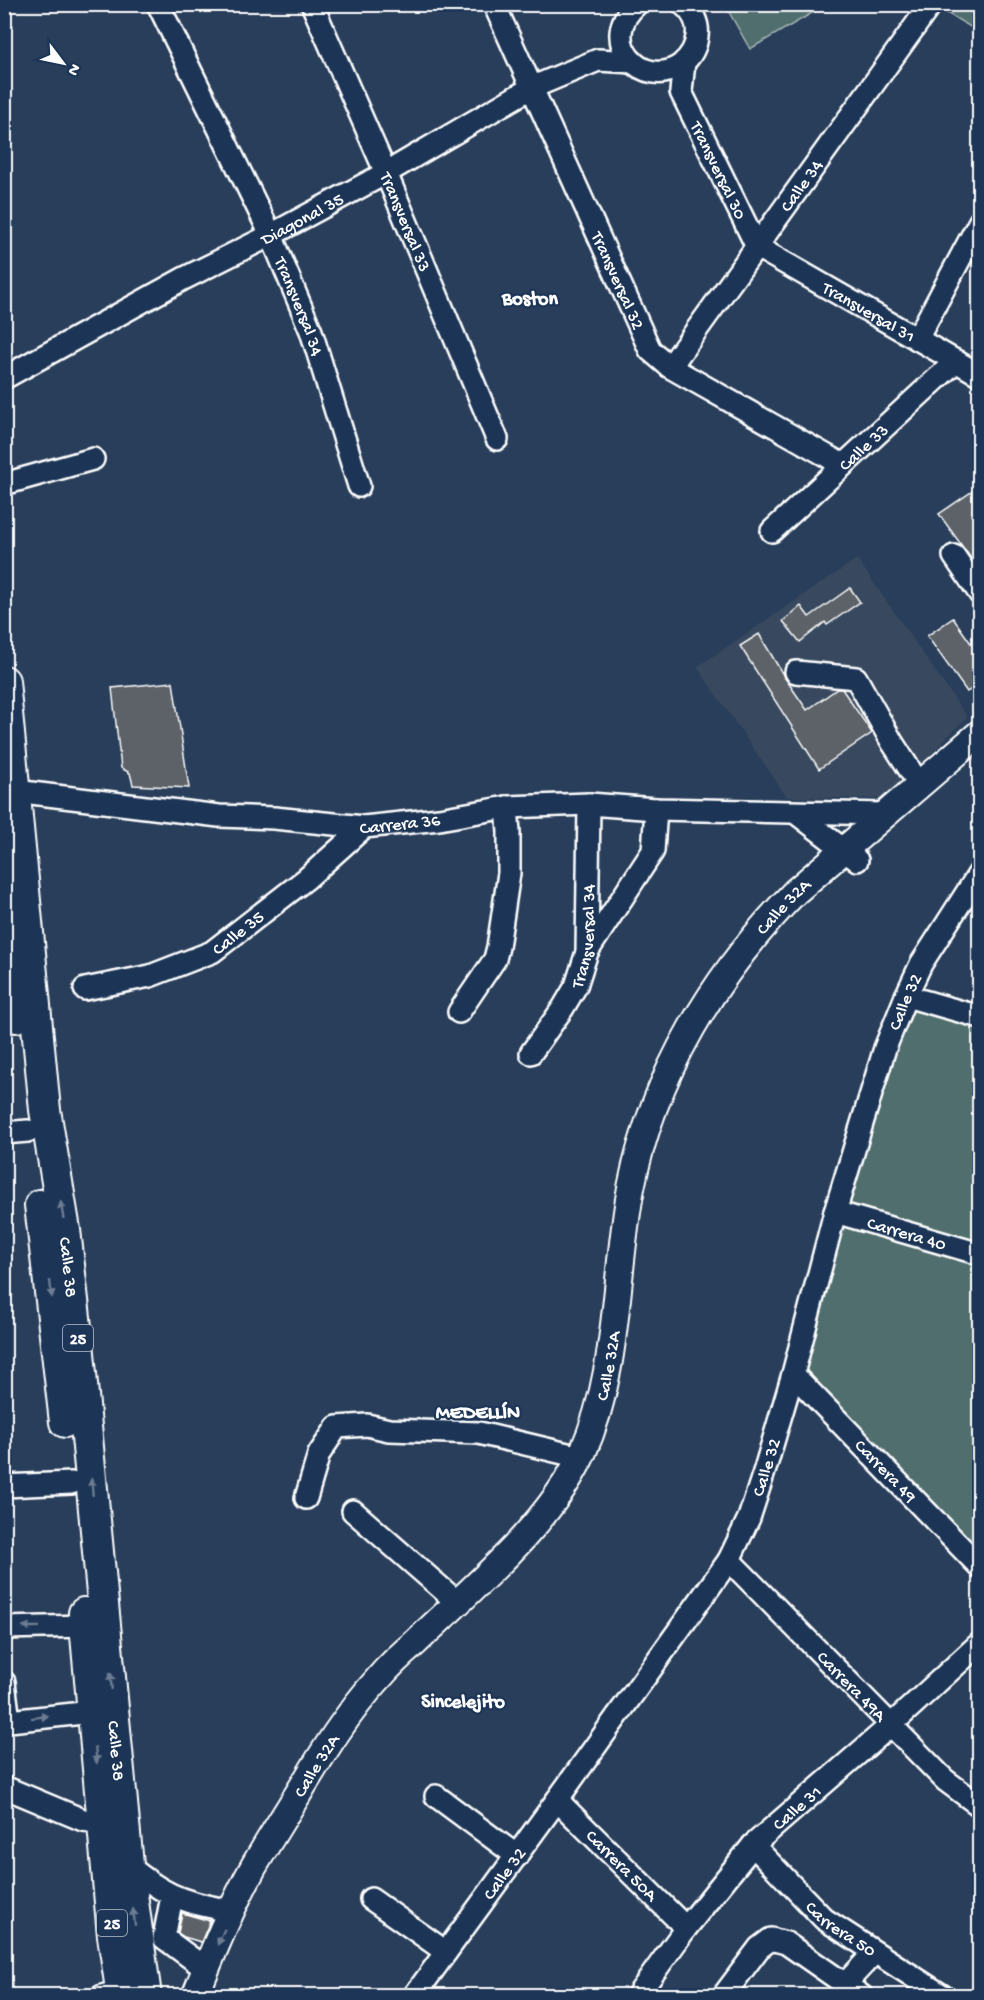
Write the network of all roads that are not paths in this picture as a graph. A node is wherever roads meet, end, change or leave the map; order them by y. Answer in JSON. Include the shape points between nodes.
{"nodes":[{"id":1,"x":158,"y":4,"type":"edge"},
{"id":2,"x":312,"y":4,"type":"edge"},
{"id":3,"x":494,"y":4,"type":"edge"},
{"id":4,"x":683,"y":4,"type":"edge"},
{"id":5,"x":931,"y":4,"type":"edge"},
{"id":6,"x":629,"y":13,"type":"edge"},
{"id":7,"x":598,"y":60,"type":"junction"},
{"id":8,"x":684,"y":62,"type":"junction"},
{"id":9,"x":641,"y":67,"type":"junction"},
{"id":10,"x":531,"y":88,"type":"junction"},
{"id":11,"x":681,"y":92,"type":"junction"},
{"id":12,"x":386,"y":173,"type":"junction"},
{"id":13,"x":980,"y":221,"type":"edge"},
{"id":14,"x":271,"y":235,"type":"junction"},
{"id":15,"x":757,"y":247,"type":"junction"},
{"id":16,"x":917,"y":339,"type":"junction"},
{"id":17,"x":956,"y":361,"type":"junction"},
{"id":18,"x":669,"y":368,"type":"junction"},
{"id":19,"x":980,"y":375,"type":"edge"},
{"id":20,"x":4,"y":378,"type":"edge"},
{"id":21,"x":497,"y":440,"type":"dead end"},
{"id":22,"x":93,"y":459,"type":"dead end"},
{"id":23,"x":843,"y":465,"type":"junction"},
{"id":24,"x":4,"y":484,"type":"edge"},
{"id":25,"x":359,"y":486,"type":"dead end"},
{"id":26,"x":772,"y":531,"type":"dead end"},
{"id":27,"x":954,"y":556,"type":"dead end"},
{"id":28,"x":980,"y":594,"type":"edge"},
{"id":29,"x":796,"y":672,"type":"dead end"},
{"id":30,"x":4,"y":681,"type":"edge"},
{"id":31,"x":980,"y":734,"type":"edge"},
{"id":32,"x":980,"y":756,"type":"edge"},
{"id":33,"x":919,"y":784,"type":"junction"},
{"id":34,"x":10,"y":799,"type":"edge"},
{"id":35,"x":589,"y":804,"type":"junction"},
{"id":36,"x":507,"y":807,"type":"junction"},
{"id":37,"x":656,"y":809,"type":"junction"},
{"id":38,"x":796,"y":813,"type":"junction"},
{"id":39,"x":837,"y":814,"type":"junction"},
{"id":40,"x":884,"y":814,"type":"junction"},
{"id":41,"x":364,"y":827,"type":"junction"},
{"id":42,"x":12,"y":839,"type":"edge"},
{"id":43,"x":843,"y":849,"type":"junction"},
{"id":44,"x":980,"y":872,"type":"edge"},
{"id":45,"x":4,"y":919,"type":"edge"},
{"id":46,"x":587,"y":952,"type":"junction"},
{"id":47,"x":85,"y":989,"type":"dead end"},
{"id":48,"x":906,"y":996,"type":"junction"},
{"id":49,"x":459,"y":1012,"type":"dead end"},
{"id":50,"x":980,"y":1017,"type":"edge"},
{"id":51,"x":11,"y":1029,"type":"edge"},
{"id":52,"x":531,"y":1053,"type":"dead end"},
{"id":53,"x":16,"y":1132,"type":"edge"},
{"id":54,"x":835,"y":1212,"type":"junction"},
{"id":55,"x":980,"y":1254,"type":"edge"},
{"id":56,"x":793,"y":1374,"type":"junction"},
{"id":57,"x":580,"y":1457,"type":"junction"},
{"id":58,"x":72,"y":1483,"type":"junction"},
{"id":59,"x":4,"y":1486,"type":"edge"},
{"id":60,"x":306,"y":1498,"type":"dead end"},
{"id":61,"x":353,"y":1511,"type":"dead end"},
{"id":62,"x":729,"y":1560,"type":"junction"},
{"id":63,"x":980,"y":1567,"type":"edge"},
{"id":64,"x":457,"y":1602,"type":"junction"},
{"id":65,"x":85,"y":1626,"type":"junction"},
{"id":66,"x":4,"y":1628,"type":"edge"},
{"id":67,"x":980,"y":1643,"type":"edge"},
{"id":68,"x":4,"y":1682,"type":"edge"},
{"id":69,"x":92,"y":1712,"type":"junction"},
{"id":70,"x":890,"y":1726,"type":"junction"},
{"id":71,"x":4,"y":1787,"type":"edge"},
{"id":72,"x":436,"y":1796,"type":"dead end"},
{"id":73,"x":557,"y":1800,"type":"junction"},
{"id":74,"x":980,"y":1806,"type":"edge"},
{"id":75,"x":753,"y":1845,"type":"junction"},
{"id":76,"x":112,"y":1846,"type":"junction"},
{"id":77,"x":517,"y":1856,"type":"junction"},
{"id":78,"x":172,"y":1896,"type":"junction"},
{"id":79,"x":371,"y":1899,"type":"dead end"},
{"id":80,"x":232,"y":1911,"type":"junction"},
{"id":81,"x":686,"y":1928,"type":"junction"},
{"id":82,"x":164,"y":1938,"type":"junction"},
{"id":83,"x":446,"y":1952,"type":"junction"},
{"id":84,"x":874,"y":1953,"type":"junction"},
{"id":85,"x":141,"y":1965,"type":"junction"},
{"id":86,"x":206,"y":1969,"type":"junction"},
{"id":87,"x":854,"y":1989,"type":"edge"},
{"id":88,"x":123,"y":1994,"type":"edge"},
{"id":89,"x":195,"y":1995,"type":"edge"},
{"id":90,"x":214,"y":1995,"type":"edge"},
{"id":91,"x":414,"y":1995,"type":"edge"},
{"id":92,"x":638,"y":1995,"type":"edge"},
{"id":93,"x":723,"y":1995,"type":"edge"},
{"id":94,"x":944,"y":1995,"type":"edge"}],
"edges":[{"from":1,"to":14,"type":"street","name":"Transversal 34"},
{"from":2,"to":12,"type":"street","name":"Transversal 33"},
{"from":3,"to":10,"type":"street","name":"Transversal 32"},
{"from":4,"to":8,"type":"street","via":[[698,28],[693,51]]},
{"from":5,"to":15,"type":"street","name":"Calle 34"},
{"from":6,"to":7,"type":"street"},
{"from":6,"to":9,"type":"street","via":[[620,41]]},
{"from":7,"to":9,"type":"street","name":"Diagonal 35"},
{"from":7,"to":10,"type":"street","name":"Diagonal 35"},
{"from":8,"to":9,"type":"street","via":[[672,71]]},
{"from":8,"to":11,"type":"street"},
{"from":9,"to":11,"type":"street"},
{"from":10,"to":12,"type":"street","name":"Diagonal 35"},
{"from":10,"to":18,"type":"street","name":"Transversal 32","via":[[650,350]]},
{"from":11,"to":15,"type":"street","name":"Transversal 30"},
{"from":12,"to":14,"type":"street","name":"Diagonal 35"},
{"from":12,"to":21,"type":"street","name":"Transversal 33"},
{"from":13,"to":16,"type":"street"},
{"from":14,"to":20,"type":"street","name":"Diagonal 35"},
{"from":14,"to":25,"type":"street","name":"Transversal 34","via":[[310,331]]},
{"from":15,"to":16,"type":"street","name":"Transversal 31"},
{"from":15,"to":18,"type":"street","name":"Calle 34"},
{"from":16,"to":17,"type":"street","name":"Transversal 31"},
{"from":17,"to":19,"type":"street","name":"Transversal 31"},
{"from":17,"to":23,"type":"street","name":"Calle 33"},
{"from":18,"to":23,"type":"street","name":"Transversal 32"},
{"from":22,"to":24,"type":"street"},
{"from":23,"to":26,"type":"street","name":"Calle 33"},
{"from":27,"to":28,"type":"street"},
{"from":29,"to":33,"type":"street","via":[[856,678]]},
{"from":30,"to":34,"type":"highway","name":"Calle 38","number":"25"},
{"from":31,"to":33,"type":"main road","name":"Calle 32A"},
{"from":32,"to":43,"type":"main road","name":"Calle 32A"},
{"from":33,"to":40,"type":"main road","name":"Calle 32A"},
{"from":34,"to":41,"type":"street","name":"Carrera 36"},
{"from":34,"to":42,"type":"highway","name":"Calle 38","number":"25"},
{"from":35,"to":36,"type":"street","name":"Carrera 36"},
{"from":35,"to":37,"type":"street","name":"Carrera 36"},
{"from":35,"to":46,"type":"street","name":"Transversal 34"},
{"from":36,"to":41,"type":"street","name":"Carrera 36"},
{"from":36,"to":49,"type":"street","via":[[509,873],[498,947],[495,959]]},
{"from":37,"to":38,"type":"street","name":"Carrera 36"},
{"from":37,"to":46,"type":"street","via":[[653,851]]},
{"from":38,"to":39,"type":"street","name":"Carrera 36"},
{"from":38,"to":43,"type":"street"},
{"from":39,"to":40,"type":"street","name":"Carrera 36"},
{"from":39,"to":43,"type":"street","via":[[829,824]]},
{"from":40,"to":43,"type":"main road","name":"Calle 32A"},
{"from":41,"to":47,"type":"street","name":"Calle 35","via":[[306,879],[212,951],[150,976]]},
{"from":76,"to":42,"type":"highway","name":"Calle 38","number":"25","one_way":true,"via":[[79,1353]]},
{"from":43,"to":57,"type":"main road","name":"Calle 32A","via":[[795,892],[737,957],[701,1010],[664,1084],[631,1188],[603,1395]]},
{"from":43,"to":90,"type":"main road","name":"Calle 32A","via":[[801,910],[747,973],[716,1020],[679,1090],[655,1155],[647,1191],[618,1400],[594,1464],[552,1528],[393,1685],[333,1764],[269,1874]]},
{"from":44,"to":48,"type":"street","name":"Calle 32","via":[[921,963]]},
{"from":45,"to":51,"type":"highway","name":"Calle 38","number":"25"},
{"from":46,"to":52,"type":"street","name":"Transversal 34","via":[[576,986]]},
{"from":48,"to":50,"type":"street"},
{"from":48,"to":54,"type":"street","name":"Calle 32","via":[[885,1048]]},
{"from":51,"to":53,"type":"highway","name":"Calle 38","number":"25"},
{"from":53,"to":58,"type":"highway","name":"Calle 38","number":"25","one_way":true,"via":[[44,1231]]},
{"from":54,"to":55,"type":"street","name":"Carrera 40"},
{"from":54,"to":56,"type":"street","name":"Calle 32"},
{"from":56,"to":62,"type":"street","name":"Calle 32","via":[[749,1518]]},
{"from":56,"to":63,"type":"street","name":"Carrera 49"},
{"from":57,"to":60,"type":"street","via":[[479,1433],[389,1430],[367,1425],[337,1427],[319,1454]]},
{"from":57,"to":64,"type":"main road","name":"Calle 32A","via":[[539,1520]]},
{"from":58,"to":59,"type":"street"},
{"from":58,"to":65,"type":"highway","name":"Calle 38","number":"25"},
{"from":61,"to":64,"type":"street"},
{"from":62,"to":70,"type":"street","name":"Carrera 49A"},
{"from":62,"to":73,"type":"street","name":"Calle 32"},
{"from":64,"to":80,"type":"main road","name":"Calle 32A","via":[[380,1676],[354,1708],[320,1757]]},
{"from":65,"to":66,"type":"street","one_way":true},
{"from":65,"to":69,"type":"highway","name":"Calle 38","number":"25"},
{"from":67,"to":70,"type":"street","name":"Calle 31"},
{"from":68,"to":69,"type":"street","one_way":true,"via":[[9,1721]]},
{"from":69,"to":76,"type":"highway","name":"Calle 38","number":"25","one_way":true},
{"from":70,"to":74,"type":"street","name":"Carrera 49A","via":[[945,1780]]},
{"from":70,"to":75,"type":"street","name":"Calle 31"},
{"from":71,"to":76,"type":"street","via":[[82,1820]]},
{"from":72,"to":77,"type":"street"},
{"from":73,"to":77,"type":"street","name":"Calle 32"},
{"from":73,"to":81,"type":"street","name":"Carrera 50A"},
{"from":75,"to":81,"type":"street","name":"Calle 31"},
{"from":75,"to":84,"type":"street","name":"Carrera 50","via":[[824,1919]]},
{"from":76,"to":78,"type":"street"},
{"from":85,"to":76,"type":"highway","name":"Calle 38","number":"25","one_way":true},
{"from":76,"to":88,"type":"highway","name":"Calle 38","number":"25","via":[[113,1936]]},
{"from":77,"to":83,"type":"street","name":"Calle 32"},
{"from":78,"to":80,"type":"street"},
{"from":78,"to":82,"type":"street"},
{"from":79,"to":83,"type":"street"},
{"from":80,"to":86,"type":"main road","name":"Calle 32A","one_way":true},
{"from":81,"to":92,"type":"street","name":"Calle 31"},
{"from":82,"to":85,"type":"street"},
{"from":82,"to":86,"type":"street"},
{"from":83,"to":91,"type":"street","name":"Calle 32"},
{"from":84,"to":87,"type":"street"},
{"from":84,"to":94,"type":"street","name":"Carrera 50"},
{"from":85,"to":88,"type":"highway","name":"Calle 38","number":"25"},
{"from":86,"to":89,"type":"main road","name":"Calle 32A"},
{"from":87,"to":93,"type":"street","via":[[786,1942],[771,1939],[759,1947]]}]}
